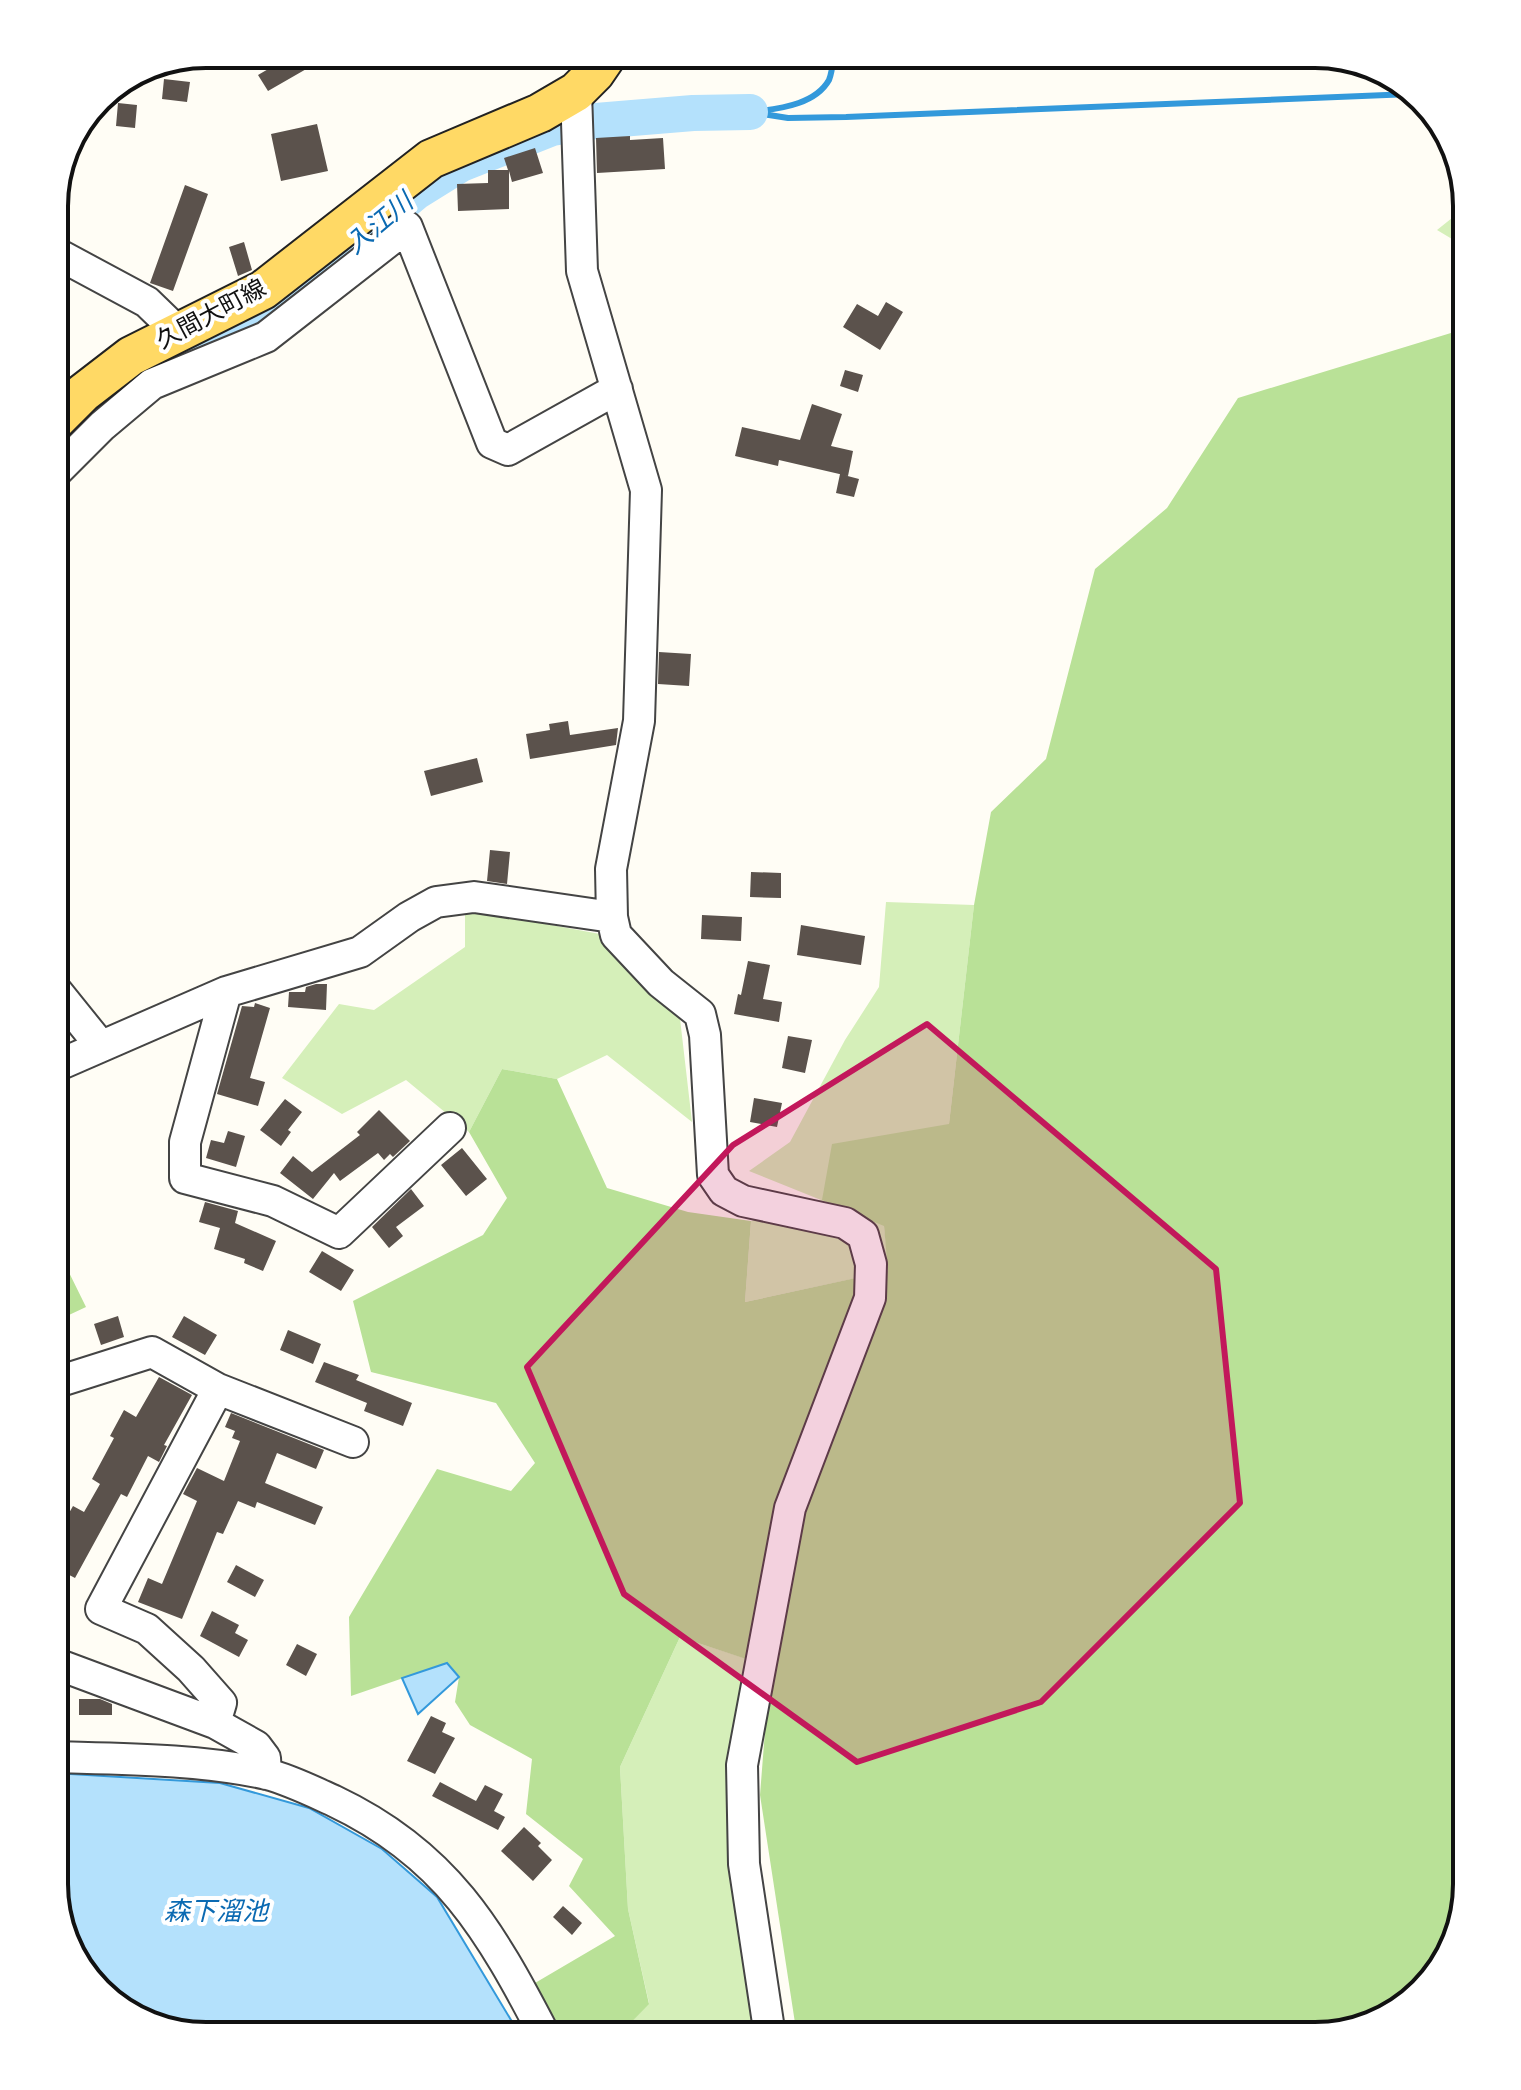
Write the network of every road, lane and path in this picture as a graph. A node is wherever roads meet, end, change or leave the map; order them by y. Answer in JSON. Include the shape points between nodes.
{"nodes":[{"id":1,"x":598,"y":68,"type":"edge"},
{"id":2,"x":576,"y":113,"type":"junction"},
{"id":3,"x":68,"y":260,"type":"edge"},
{"id":4,"x":178,"y":332,"type":"junction"},
{"id":5,"x":617,"y":389,"type":"junction"},
{"id":6,"x":68,"y":408,"type":"edge"},
{"id":7,"x":68,"y":460,"type":"edge"},
{"id":8,"x":612,"y":917,"type":"junction"},
{"id":9,"x":226,"y":992,"type":"junction"},
{"id":10,"x":68,"y":1005,"type":"edge"},
{"id":11,"x":100,"y":1045,"type":"junction"},
{"id":12,"x":68,"y":1060,"type":"edge"},
{"id":13,"x":450,"y":1128,"type":"dead end"},
{"id":14,"x":68,"y":1379,"type":"edge"},
{"id":15,"x":218,"y":1389,"type":"junction"},
{"id":16,"x":353,"y":1442,"type":"dead end"},
{"id":17,"x":68,"y":1668,"type":"edge"},
{"id":18,"x":215,"y":1723,"type":"junction"},
{"id":19,"x":68,"y":1758,"type":"edge"},
{"id":20,"x":266,"y":1774,"type":"junction"},
{"id":21,"x":538,"y":2022,"type":"edge"},
{"id":22,"x":768,"y":2022,"type":"edge"}],
"edges":[{"from":1,"to":2,"type":"main road","name":"久間大町線"},
{"from":2,"to":4,"type":"main road","name":"久間大町線","via":[[540,113],[431,159],[263,290]]},
{"from":2,"to":5,"type":"street","via":[[582,271]]},
{"from":3,"to":4,"type":"street","via":[[147,302]]},
{"from":4,"to":6,"type":"main road","name":"久間大町線","via":[[131,356]]},
{"from":5,"to":7,"type":"street","via":[[508,450],[492,443],[407,227],[266,337],[152,384]]},
{"from":5,"to":8,"type":"street","via":[[646,490],[639,721],[611,869]]},
{"from":8,"to":9,"type":"street","via":[[474,897],[436,902],[360,952]]},
{"from":8,"to":22,"type":"street","via":[[616,935],[661,983],[700,1014],[713,1175],[724,1191],[743,1201],[845,1223],[863,1235],[871,1264],[870,1298],[790,1508],[742,1765],[744,1864]]},
{"from":9,"to":11,"type":"street"},
{"from":9,"to":13,"type":"street","via":[[185,1142],[185,1178],[273,1201],[339,1233]]},
{"from":10,"to":11,"type":"street"},
{"from":11,"to":12,"type":"street"},
{"from":14,"to":15,"type":"street","via":[[152,1352]]},
{"from":15,"to":16,"type":"street"},
{"from":15,"to":18,"type":"street","via":[[101,1609],[147,1629],[191,1669],[221,1703]]},
{"from":17,"to":18,"type":"street"},
{"from":18,"to":20,"type":"street","via":[[256,1746],[265,1758]]},
{"from":19,"to":20,"type":"street","via":[[183,1763]]},
{"from":20,"to":21,"type":"street","via":[[367,1817],[412,1847],[454,1888],[497,1946]]}]}
